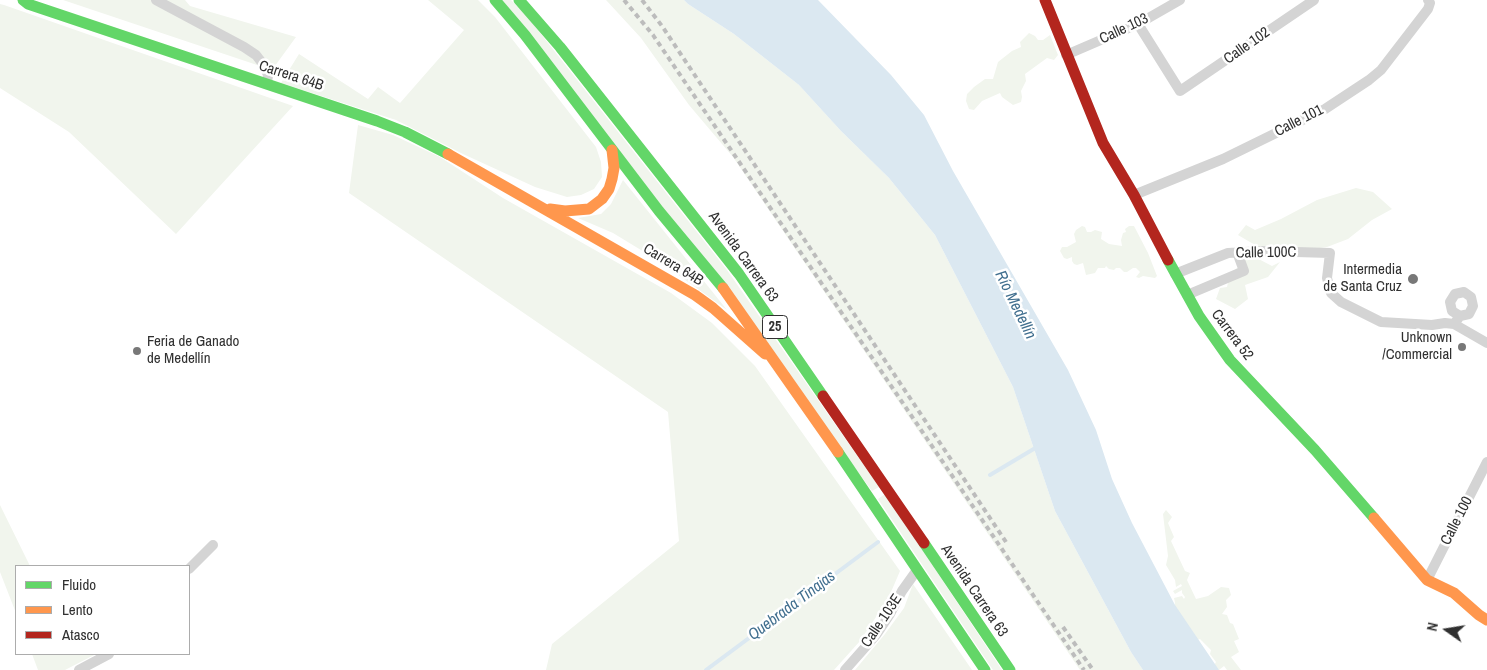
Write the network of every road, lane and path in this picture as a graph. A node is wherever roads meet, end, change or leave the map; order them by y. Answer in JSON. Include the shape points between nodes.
{"nodes":[{"id":1,"x":156,"y":0,"type":"edge"},
{"id":2,"x":495,"y":0,"type":"edge"},
{"id":3,"x":519,"y":0,"type":"edge"},
{"id":4,"x":1045,"y":0,"type":"edge"},
{"id":5,"x":1180,"y":0,"type":"edge"},
{"id":6,"x":1314,"y":0,"type":"edge"},
{"id":7,"x":22,"y":1,"type":"edge"},
{"id":8,"x":1429,"y":2,"type":"edge"},
{"id":9,"x":1138,"y":24,"type":"junction"},
{"id":10,"x":1066,"y":55,"type":"junction"},
{"id":11,"x":267,"y":84,"type":"junction"},
{"id":12,"x":612,"y":150,"type":"junction"},
{"id":13,"x":1134,"y":195,"type":"junction"},
{"id":14,"x":540,"y":205,"type":"junction"},
{"id":15,"x":1237,"y":252,"type":"junction"},
{"id":16,"x":1175,"y":274,"type":"junction"},
{"id":17,"x":1187,"y":295,"type":"junction"},
{"id":18,"x":1487,"y":343,"type":"edge"},
{"id":19,"x":780,"y":367,"type":"junction"},
{"id":20,"x":1487,"y":462,"type":"edge"},
{"id":21,"x":213,"y":545,"type":"dead end"},
{"id":22,"x":190,"y":568,"type":"edge"},
{"id":23,"x":917,"y":570,"type":"junction"},
{"id":24,"x":1428,"y":580,"type":"junction"},
{"id":25,"x":1487,"y":620,"type":"edge"},
{"id":26,"x":107,"y":655,"type":"edge"},
{"id":27,"x":79,"y":670,"type":"edge"},
{"id":28,"x":845,"y":670,"type":"edge"},
{"id":29,"x":985,"y":670,"type":"edge"},
{"id":30,"x":1010,"y":670,"type":"edge"}],
"edges":[{"from":1,"to":11,"type":"street","via":[[256,55],[268,75]]},
{"from":2,"to":12,"type":"main road","number":"25"},
{"from":3,"to":30,"type":"main road","name":"Avenida Carrera 63","number":"25","via":[[560,47],[739,274]]},
{"from":4,"to":10,"type":"main road","name":"Carrera 52"},
{"from":5,"to":9,"type":"street","name":"Calle 103"},
{"from":6,"to":9,"type":"street","name":"Calle 102","via":[[1180,91]]},
{"from":7,"to":11,"type":"main road","name":"Carrera 64B"},
{"from":8,"to":13,"type":"street","name":"Calle 101","via":[[1428,9],[1370,80],[1325,109],[1223,159]]},
{"from":9,"to":10,"type":"street","name":"Calle 103"},
{"from":10,"to":13,"type":"main road","name":"Carrera 52","via":[[1103,143]]},
{"from":11,"to":14,"type":"main road","name":"Carrera 64B","via":[[405,132]]},
{"from":12,"to":14,"type":"main road","name":"Carrera 64B","via":[[614,168],[609,190],[596,205],[565,211]]},
{"from":12,"to":19,"type":"main road","number":"25","via":[[723,287]]},
{"from":13,"to":16,"type":"main road","name":"Carrera 52"},
{"from":14,"to":19,"type":"main road","name":"Carrera 64B","via":[[694,295]]},
{"from":15,"to":16,"type":"street","name":"Calle 100C"},
{"from":15,"to":17,"type":"street","via":[[1244,271]]},
{"from":15,"to":18,"type":"street","name":"Calle 100C","via":[[1330,253],[1327,278],[1331,293],[1342,302],[1381,322],[1432,325],[1457,320]]},
{"from":16,"to":17,"type":"main road","name":"Carrera 52"},
{"from":17,"to":24,"type":"main road","name":"Carrera 52","via":[[1230,360],[1315,450]]},
{"from":19,"to":23,"type":"main road","number":"25"},
{"from":20,"to":24,"type":"street","name":"Calle 100"},
{"from":21,"to":22,"type":"street"},
{"from":23,"to":28,"type":"street","name":"Calle 103E","via":[[876,635]]},
{"from":23,"to":29,"type":"main road","number":"25"},
{"from":24,"to":25,"type":"main road","name":"Carrera 52","via":[[1454,593]]},
{"from":26,"to":27,"type":"street"}]}
